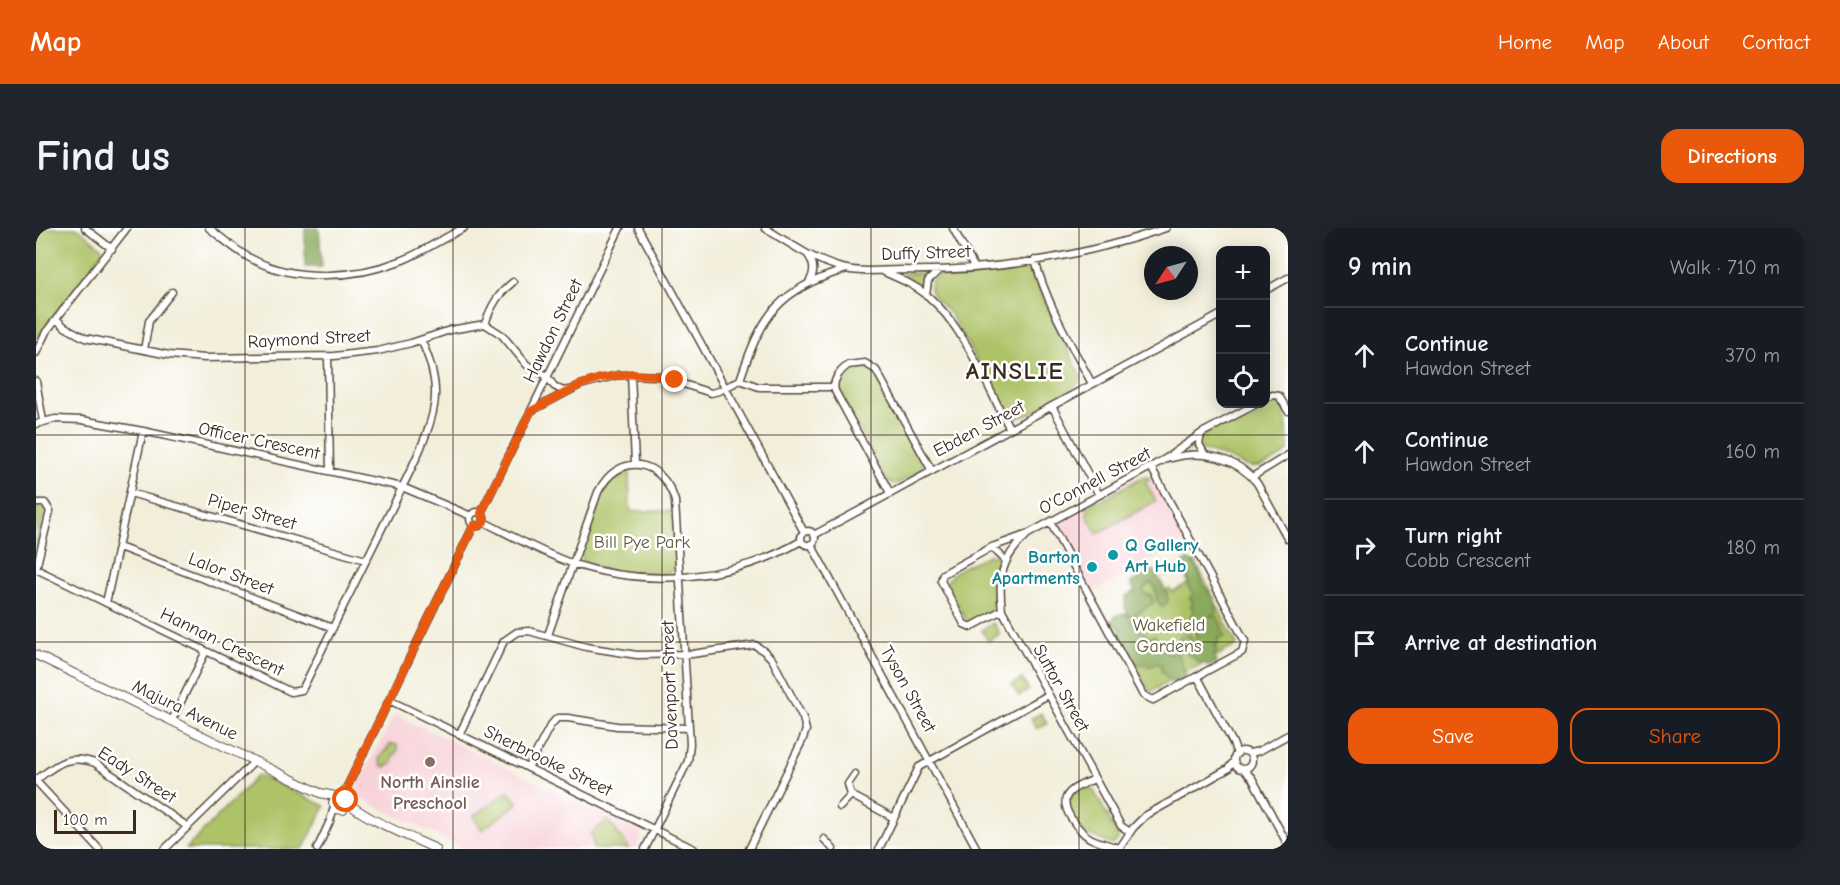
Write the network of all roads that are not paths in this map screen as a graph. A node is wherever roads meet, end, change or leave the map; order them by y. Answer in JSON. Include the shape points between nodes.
{"nodes":[{"id":1,"x":85,"y":228,"type":"edge"},
{"id":2,"x":127,"y":228,"type":"edge"},
{"id":3,"x":209,"y":228,"type":"edge"},
{"id":4,"x":464,"y":228,"type":"edge"},
{"id":5,"x":638,"y":228,"type":"edge"},
{"id":6,"x":765,"y":228,"type":"edge"},
{"id":7,"x":953,"y":228,"type":"edge"},
{"id":8,"x":1166,"y":228,"type":"edge"},
{"id":9,"x":620,"y":229,"type":"edge"},
{"id":10,"x":112,"y":249,"type":"junction"},
{"id":11,"x":808,"y":254,"type":"junction"},
{"id":12,"x":1035,"y":260,"type":"junction"},
{"id":13,"x":974,"y":267,"type":"junction"},
{"id":14,"x":848,"y":269,"type":"junction"},
{"id":15,"x":881,"y":270,"type":"junction"},
{"id":16,"x":938,"y":271,"type":"junction"},
{"id":17,"x":1288,"y":278,"type":"edge"},
{"id":18,"x":513,"y":282,"type":"dead end"},
{"id":19,"x":808,"y":284,"type":"junction"},
{"id":20,"x":1270,"y":288,"type":"edge"},
{"id":21,"x":171,"y":292,"type":"dead end"},
{"id":22,"x":926,"y":295,"type":"junction"},
{"id":23,"x":1216,"y":318,"type":"edge"},
{"id":24,"x":57,"y":319,"type":"junction"},
{"id":25,"x":484,"y":324,"type":"junction"},
{"id":26,"x":421,"y":340,"type":"junction"},
{"id":27,"x":144,"y":350,"type":"junction"},
{"id":28,"x":36,"y":353,"type":"edge"},
{"id":29,"x":328,"y":356,"type":"junction"},
{"id":30,"x":630,"y":374,"type":"junction"},
{"id":31,"x":547,"y":376,"type":"junction"},
{"id":32,"x":740,"y":380,"type":"junction"},
{"id":33,"x":36,"y":381,"type":"edge"},
{"id":34,"x":1092,"y":384,"type":"junction"},
{"id":35,"x":726,"y":387,"type":"junction"},
{"id":36,"x":834,"y":387,"type":"junction"},
{"id":37,"x":569,"y":390,"type":"junction"},
{"id":38,"x":1270,"y":397,"type":"edge"},
{"id":39,"x":1052,"y":406,"type":"junction"},
{"id":40,"x":1249,"y":408,"type":"edge"},
{"id":41,"x":531,"y":411,"type":"junction"},
{"id":42,"x":1288,"y":411,"type":"edge"},
{"id":43,"x":43,"y":421,"type":"junction"},
{"id":44,"x":36,"y":424,"type":"edge"},
{"id":45,"x":1010,"y":429,"type":"junction"},
{"id":46,"x":143,"y":431,"type":"junction"},
{"id":47,"x":1202,"y":433,"type":"junction"},
{"id":48,"x":1205,"y":454,"type":"junction"},
{"id":49,"x":1288,"y":455,"type":"edge"},
{"id":50,"x":1166,"y":459,"type":"junction"},
{"id":51,"x":635,"y":463,"type":"junction"},
{"id":52,"x":1151,"y":467,"type":"junction"},
{"id":53,"x":330,"y":471,"type":"junction"},
{"id":54,"x":932,"y":471,"type":"junction"},
{"id":55,"x":1252,"y":477,"type":"junction"},
{"id":56,"x":402,"y":487,"type":"junction"},
{"id":57,"x":130,"y":493,"type":"junction"},
{"id":58,"x":890,"y":494,"type":"junction"},
{"id":59,"x":1099,"y":495,"type":"junction"},
{"id":60,"x":36,"y":503,"type":"edge"},
{"id":61,"x":481,"y":513,"type":"junction"},
{"id":62,"x":471,"y":516,"type":"junction"},
{"id":63,"x":484,"y":522,"type":"junction"},
{"id":64,"x":1050,"y":522,"type":"junction"},
{"id":65,"x":474,"y":525,"type":"junction"},
{"id":66,"x":804,"y":532,"type":"junction"},
{"id":67,"x":1028,"y":534,"type":"junction"},
{"id":68,"x":814,"y":535,"type":"junction"},
{"id":69,"x":1288,"y":539,"type":"edge"},
{"id":70,"x":801,"y":541,"type":"junction"},
{"id":71,"x":811,"y":544,"type":"junction"},
{"id":72,"x":119,"y":547,"type":"junction"},
{"id":73,"x":992,"y":547,"type":"junction"},
{"id":74,"x":366,"y":560,"type":"junction"},
{"id":75,"x":1006,"y":561,"type":"junction"},
{"id":76,"x":573,"y":563,"type":"junction"},
{"id":77,"x":36,"y":569,"type":"edge"},
{"id":78,"x":680,"y":579,"type":"junction"},
{"id":79,"x":106,"y":603,"type":"junction"},
{"id":80,"x":1002,"y":610,"type":"junction"},
{"id":81,"x":333,"y":628,"type":"junction"},
{"id":82,"x":548,"y":636,"type":"junction"},
{"id":83,"x":206,"y":651,"type":"junction"},
{"id":84,"x":36,"y":655,"type":"edge"},
{"id":85,"x":685,"y":655,"type":"junction"},
{"id":86,"x":1197,"y":676,"type":"junction"},
{"id":87,"x":1048,"y":694,"type":"junction"},
{"id":88,"x":389,"y":700,"type":"junction"},
{"id":89,"x":172,"y":720,"type":"junction"},
{"id":90,"x":689,"y":728,"type":"junction"},
{"id":91,"x":459,"y":735,"type":"junction"},
{"id":92,"x":1288,"y":735,"type":"edge"},
{"id":93,"x":1259,"y":751,"type":"junction"},
{"id":94,"x":1239,"y":752,"type":"junction"},
{"id":95,"x":1250,"y":753,"type":"junction"},
{"id":96,"x":930,"y":760,"type":"junction"},
{"id":97,"x":255,"y":761,"type":"junction"},
{"id":98,"x":1234,"y":762,"type":"junction"},
{"id":99,"x":1252,"y":763,"type":"junction"},
{"id":100,"x":528,"y":768,"type":"junction"},
{"id":101,"x":1228,"y":769,"type":"junction"},
{"id":102,"x":1242,"y":769,"type":"junction"},
{"id":103,"x":855,"y":774,"type":"dead end"},
{"id":104,"x":1252,"y":778,"type":"junction"},
{"id":105,"x":1094,"y":779,"type":"junction"},
{"id":106,"x":36,"y":781,"type":"edge"},
{"id":107,"x":851,"y":795,"type":"junction"},
{"id":108,"x":340,"y":804,"type":"junction"},
{"id":109,"x":840,"y":807,"type":"dead end"},
{"id":110,"x":894,"y":818,"type":"junction"},
{"id":111,"x":188,"y":827,"type":"junction"},
{"id":112,"x":655,"y":830,"type":"junction"},
{"id":113,"x":1130,"y":832,"type":"junction"},
{"id":114,"x":824,"y":839,"type":"dead end"},
{"id":115,"x":1288,"y":845,"type":"edge"},
{"id":116,"x":99,"y":849,"type":"edge"},
{"id":117,"x":165,"y":849,"type":"edge"},
{"id":118,"x":317,"y":849,"type":"edge"},
{"id":119,"x":436,"y":849,"type":"edge"},
{"id":120,"x":645,"y":849,"type":"edge"},
{"id":121,"x":694,"y":849,"type":"edge"},
{"id":122,"x":749,"y":849,"type":"edge"},
{"id":123,"x":833,"y":849,"type":"edge"},
{"id":124,"x":879,"y":849,"type":"edge"},
{"id":125,"x":977,"y":849,"type":"edge"},
{"id":126,"x":1119,"y":849,"type":"edge"}],
"edges":[{"from":1,"to":10,"type":"street"},
{"from":2,"to":10,"type":"street"},
{"from":3,"to":4,"type":"street","via":[[265,265],[315,275],[388,265],[426,250]]},
{"from":5,"to":35,"type":"street"},
{"from":6,"to":11,"type":"street","name":"Duffy Street"},
{"from":7,"to":13,"type":"street"},
{"from":8,"to":12,"type":"street","name":"Duffy Street"},
{"from":9,"to":31,"type":"street","name":"Hawdon Street"},
{"from":10,"to":24,"type":"street"},
{"from":11,"to":14,"type":"street","name":"Duffy Street"},
{"from":11,"to":19,"type":"street","via":[[814,270]]},
{"from":12,"to":13,"type":"street","name":"Duffy Street"},
{"from":12,"to":34,"type":"street","via":[[1051,308]]},
{"from":13,"to":16,"type":"street","name":"Duffy Street"},
{"from":14,"to":15,"type":"street","name":"Duffy Street"},
{"from":14,"to":19,"type":"street"},
{"from":15,"to":16,"type":"street","name":"Duffy Street"},
{"from":15,"to":22,"type":"street"},
{"from":16,"to":22,"type":"street","via":[[928,281]]},
{"from":17,"to":20,"type":"street"},
{"from":18,"to":25,"type":"street","via":[[492,304]]},
{"from":19,"to":32,"type":"street","via":[[782,302],[761,326]]},
{"from":21,"to":27,"type":"street","via":[[149,321]]},
{"from":22,"to":45,"type":"street","via":[[951,320]]},
{"from":23,"to":34,"type":"street","name":"Ebden Street"},
{"from":24,"to":27,"type":"street","name":"Raymond Street","via":[[85,338]]},
{"from":24,"to":28,"type":"street"},
{"from":25,"to":26,"type":"street","name":"Raymond Street"},
{"from":25,"to":31,"type":"street","via":[[502,335],[527,365]]},
{"from":26,"to":29,"type":"street","name":"Raymond Street","via":[[378,351]]},
{"from":26,"to":56,"type":"street","name":"Hannan Crescent","via":[[434,375],[434,409]]},
{"from":27,"to":29,"type":"street","name":"Raymond Street","via":[[205,358]]},
{"from":29,"to":53,"type":"street"},
{"from":30,"to":35,"type":"street","via":[[659,376],[711,393]]},
{"from":30,"to":37,"type":"street","via":[[600,378]]},
{"from":30,"to":51,"type":"street"},
{"from":31,"to":37,"type":"street","via":[[555,387]]},
{"from":31,"to":41,"type":"street","name":"Hawdon Street"},
{"from":32,"to":35,"type":"street"},
{"from":32,"to":36,"type":"street","via":[[759,387]]},
{"from":33,"to":43,"type":"street"},
{"from":34,"to":39,"type":"street","name":"Ebden Street"},
{"from":35,"to":66,"type":"street"},
{"from":36,"to":54,"type":"street","via":[[848,365],[872,367]]},
{"from":36,"to":58,"type":"street"},
{"from":37,"to":41,"type":"street"},
{"from":38,"to":42,"type":"street","via":[[1281,398]]},
{"from":39,"to":45,"type":"street","name":"Ebden Street"},
{"from":39,"to":59,"type":"street"},
{"from":40,"to":47,"type":"street","name":"O'Connell Street"},
{"from":41,"to":61,"type":"street","name":"Hawdon Street"},
{"from":43,"to":44,"type":"street","name":"Officer Crescent"},
{"from":43,"to":46,"type":"street","name":"Officer Crescent","via":[[82,420]]},
{"from":45,"to":54,"type":"street","name":"Ebden Street"},
{"from":46,"to":53,"type":"street","name":"Officer Crescent"},
{"from":46,"to":57,"type":"street"},
{"from":47,"to":48,"type":"street","via":[[1199,444]]},
{"from":47,"to":50,"type":"street","name":"O'Connell Street"},
{"from":48,"to":50,"type":"street"},
{"from":48,"to":55,"type":"street","via":[[1235,464]]},
{"from":49,"to":55,"type":"street"},
{"from":50,"to":52,"type":"street","name":"O'Connell Street"},
{"from":51,"to":76,"type":"street","via":[[614,471],[604,481]]},
{"from":51,"to":78,"type":"street","name":"Davenport Street","via":[[663,477],[672,490]]},
{"from":52,"to":59,"type":"street","name":"O'Connell Street"},
{"from":52,"to":86,"type":"street","via":[[1245,640],[1242,652]]},
{"from":53,"to":56,"type":"street","name":"Officer Crescent"},
{"from":54,"to":58,"type":"street","name":"Ebden Street"},
{"from":55,"to":69,"type":"street"},
{"from":56,"to":62,"type":"street","name":"Officer Crescent"},
{"from":56,"to":74,"type":"street","name":"Hannan Crescent"},
{"from":57,"to":72,"type":"street"},
{"from":57,"to":74,"type":"street","name":"Piper Street"},
{"from":58,"to":68,"type":"street","name":"Ebden Street"},
{"from":59,"to":64,"type":"street","name":"O'Connell Street"},
{"from":60,"to":77,"type":"street","via":[[44,502],[50,509]]},
{"from":61,"to":62,"type":"street"},
{"from":61,"to":63,"type":"street"},
{"from":62,"to":65,"type":"street"},
{"from":63,"to":65,"type":"street"},
{"from":63,"to":76,"type":"street"},
{"from":64,"to":67,"type":"street","name":"O'Connell Street"},
{"from":64,"to":86,"type":"street","via":[[1143,695],[1153,700]]},
{"from":65,"to":88,"type":"street"},
{"from":66,"to":68,"type":"street"},
{"from":66,"to":70,"type":"street"},
{"from":67,"to":73,"type":"street","name":"O'Connell Street"},
{"from":67,"to":75,"type":"street","name":"Suttor Street"},
{"from":68,"to":71,"type":"street"},
{"from":70,"to":71,"type":"street"},
{"from":70,"to":78,"type":"street","via":[[765,559]]},
{"from":71,"to":96,"type":"street","name":"Tyson Street"},
{"from":72,"to":79,"type":"street"},
{"from":72,"to":81,"type":"street","name":"Lalor Street"},
{"from":73,"to":75,"type":"street"},
{"from":73,"to":80,"type":"street","name":"O'Connell Street","via":[[943,574],[940,581],[964,624],[972,627]]},
{"from":74,"to":81,"type":"street","name":"Hannan Crescent"},
{"from":75,"to":80,"type":"street","name":"Suttor Street","via":[[1000,583]]},
{"from":76,"to":78,"type":"street","via":[[610,573]]},
{"from":76,"to":82,"type":"street"},
{"from":77,"to":79,"type":"street","name":"Hannan Crescent"},
{"from":78,"to":85,"type":"street","name":"Davenport Street"},
{"from":79,"to":83,"type":"street","name":"Hannan Crescent"},
{"from":80,"to":87,"type":"street","name":"Suttor Street"},
{"from":81,"to":83,"type":"street","name":"Hannan Crescent","via":[[302,690],[291,692]]},
{"from":82,"to":85,"type":"street","via":[[637,655]]},
{"from":82,"to":91,"type":"street","via":[[523,630],[504,641]]},
{"from":83,"to":89,"type":"street"},
{"from":84,"to":89,"type":"main road","name":"Majura Avenue"},
{"from":85,"to":90,"type":"street","name":"Davenport Street"},
{"from":85,"to":122,"type":"street","via":[[755,645],[772,659],[803,718],[806,730],[802,741]]},
{"from":86,"to":94,"type":"street"},
{"from":87,"to":96,"type":"street"},
{"from":87,"to":105,"type":"street","name":"Suttor Street"},
{"from":88,"to":91,"type":"street","name":"Sherbrooke Street"},
{"from":88,"to":108,"type":"street"},
{"from":89,"to":97,"type":"main road","name":"Majura Avenue"},
{"from":90,"to":100,"type":"street","via":[[617,726],[557,718]]},
{"from":90,"to":112,"type":"street","name":"Davenport Street","via":[[688,761]]},
{"from":91,"to":100,"type":"street","name":"Sherbrooke Street"},
{"from":92,"to":93,"type":"street"},
{"from":93,"to":95,"type":"street"},
{"from":93,"to":99,"type":"street"},
{"from":94,"to":95,"type":"street"},
{"from":94,"to":98,"type":"street"},
{"from":95,"to":99,"type":"street"},
{"from":96,"to":110,"type":"street","via":[[919,767]]},
{"from":96,"to":125,"type":"street","name":"Tyson Street"},
{"from":97,"to":108,"type":"main road","name":"Majura Avenue"},
{"from":97,"to":111,"type":"street"},
{"from":98,"to":101,"type":"street"},
{"from":98,"to":102,"type":"street"},
{"from":99,"to":102,"type":"street"},
{"from":99,"to":104,"type":"street"},
{"from":100,"to":112,"type":"street","name":"Sherbrooke Street"},
{"from":101,"to":102,"type":"street"},
{"from":101,"to":113,"type":"street","via":[[1154,810]]},
{"from":102,"to":104,"type":"street"},
{"from":103,"to":107,"type":"street","via":[[848,784]]},
{"from":104,"to":115,"type":"street"},
{"from":105,"to":113,"type":"street","name":"Suttor Street","via":[[1120,826]]},
{"from":105,"to":126,"type":"street","via":[[1070,791],[1065,808],[1083,834]]},
{"from":106,"to":111,"type":"street","name":"Eady Street","via":[[58,764],[85,759]]},
{"from":106,"to":116,"type":"street"},
{"from":107,"to":109,"type":"street"},
{"from":107,"to":110,"type":"street"},
{"from":108,"to":118,"type":"street"},
{"from":108,"to":119,"type":"main road","name":"Majura Avenue"},
{"from":110,"to":124,"type":"street"},
{"from":111,"to":117,"type":"street"},
{"from":112,"to":120,"type":"street","name":"Davenport Street"},
{"from":112,"to":121,"type":"street","name":"Sherbrooke Street"},
{"from":113,"to":126,"type":"street"},
{"from":114,"to":123,"type":"street"}]}
